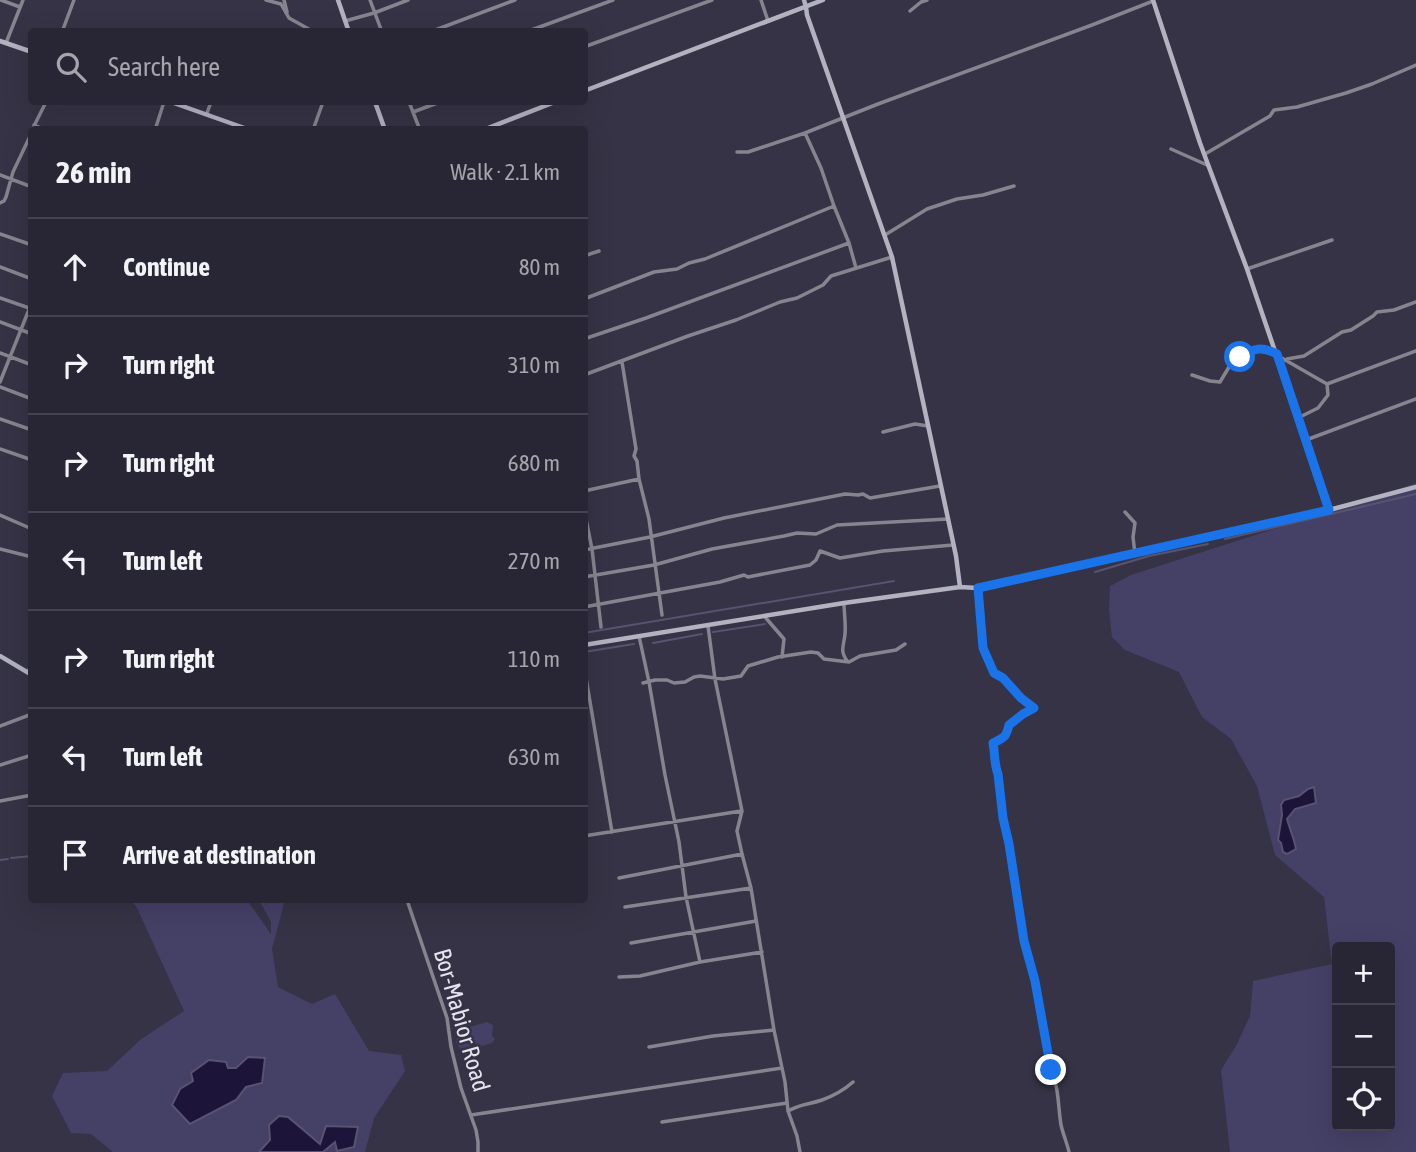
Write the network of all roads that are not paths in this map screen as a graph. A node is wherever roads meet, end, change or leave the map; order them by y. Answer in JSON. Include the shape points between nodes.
{"nodes":[{"id":1,"x":1,"y":0,"type":"edge"},
{"id":2,"x":23,"y":0,"type":"edge"},
{"id":3,"x":74,"y":0,"type":"edge"},
{"id":4,"x":266,"y":0,"type":"edge"},
{"id":5,"x":284,"y":0,"type":"edge"},
{"id":6,"x":338,"y":0,"type":"edge"},
{"id":7,"x":370,"y":0,"type":"edge"},
{"id":8,"x":408,"y":0,"type":"edge"},
{"id":9,"x":515,"y":0,"type":"edge"},
{"id":10,"x":613,"y":0,"type":"edge"},
{"id":11,"x":712,"y":0,"type":"edge"},
{"id":12,"x":761,"y":0,"type":"edge"},
{"id":13,"x":804,"y":0,"type":"edge"},
{"id":14,"x":823,"y":0,"type":"edge"},
{"id":15,"x":928,"y":0,"type":"edge"},
{"id":16,"x":1153,"y":0,"type":"edge"},
{"id":17,"x":20,"y":7,"type":"junction"},
{"id":18,"x":806,"y":7,"type":"junction"},
{"id":19,"x":910,"y":11,"type":"dead end"},
{"id":20,"x":374,"y":13,"type":"junction"},
{"id":21,"x":289,"y":18,"type":"junction"},
{"id":22,"x":345,"y":21,"type":"junction"},
{"id":23,"x":768,"y":22,"type":"junction"},
{"id":24,"x":64,"y":28,"type":"edge"},
{"id":25,"x":307,"y":28,"type":"edge"},
{"id":26,"x":348,"y":28,"type":"edge"},
{"id":27,"x":380,"y":28,"type":"edge"},
{"id":28,"x":441,"y":28,"type":"edge"},
{"id":29,"x":537,"y":28,"type":"edge"},
{"id":30,"x":3,"y":42,"type":"edge"},
{"id":31,"x":588,"y":46,"type":"edge"},
{"id":32,"x":28,"y":50,"type":"edge"},
{"id":33,"x":1416,"y":65,"type":"edge"},
{"id":34,"x":588,"y":90,"type":"edge"},
{"id":35,"x":45,"y":105,"type":"edge"},
{"id":36,"x":163,"y":105,"type":"edge"},
{"id":37,"x":181,"y":105,"type":"edge"},
{"id":38,"x":210,"y":105,"type":"edge"},
{"id":39,"x":322,"y":105,"type":"edge"},
{"id":40,"x":376,"y":105,"type":"edge"},
{"id":41,"x":410,"y":105,"type":"edge"},
{"id":42,"x":432,"y":105,"type":"edge"},
{"id":43,"x":547,"y":105,"type":"edge"},
{"id":44,"x":413,"y":112,"type":"junction"},
{"id":45,"x":207,"y":113,"type":"junction"},
{"id":46,"x":842,"y":118,"type":"junction"},
{"id":47,"x":228,"y":121,"type":"junction"},
{"id":48,"x":34,"y":126,"type":"edge"},
{"id":49,"x":156,"y":126,"type":"edge"},
{"id":50,"x":227,"y":126,"type":"edge"},
{"id":51,"x":240,"y":126,"type":"edge"},
{"id":52,"x":314,"y":126,"type":"edge"},
{"id":53,"x":384,"y":126,"type":"edge"},
{"id":54,"x":418,"y":126,"type":"edge"},
{"id":55,"x":493,"y":126,"type":"edge"},
{"id":56,"x":805,"y":133,"type":"junction"},
{"id":57,"x":28,"y":140,"type":"edge"},
{"id":58,"x":1171,"y":149,"type":"dead end"},
{"id":59,"x":737,"y":152,"type":"dead end"},
{"id":60,"x":1205,"y":154,"type":"junction"},
{"id":61,"x":1209,"y":166,"type":"junction"},
{"id":62,"x":0,"y":175,"type":"edge"},
{"id":63,"x":10,"y":178,"type":"junction"},
{"id":64,"x":28,"y":185,"type":"edge"},
{"id":65,"x":1013,"y":186,"type":"dead end"},
{"id":66,"x":0,"y":203,"type":"edge"},
{"id":67,"x":834,"y":206,"type":"junction"},
{"id":68,"x":0,"y":234,"type":"edge"},
{"id":69,"x":885,"y":235,"type":"junction"},
{"id":70,"x":1332,"y":240,"type":"dead end"},
{"id":71,"x":849,"y":243,"type":"junction"},
{"id":72,"x":28,"y":244,"type":"edge"},
{"id":73,"x":599,"y":251,"type":"dead end"},
{"id":74,"x":588,"y":255,"type":"edge"},
{"id":75,"x":892,"y":257,"type":"junction"},
{"id":76,"x":0,"y":267,"type":"edge"},
{"id":77,"x":856,"y":268,"type":"junction"},
{"id":78,"x":1247,"y":269,"type":"junction"},
{"id":79,"x":28,"y":278,"type":"edge"},
{"id":80,"x":588,"y":297,"type":"edge"},
{"id":81,"x":0,"y":298,"type":"edge"},
{"id":82,"x":1416,"y":302,"type":"edge"},
{"id":83,"x":28,"y":308,"type":"edge"},
{"id":84,"x":28,"y":314,"type":"edge"},
{"id":85,"x":0,"y":322,"type":"edge"},
{"id":86,"x":21,"y":330,"type":"junction"},
{"id":87,"x":28,"y":333,"type":"edge"},
{"id":88,"x":588,"y":338,"type":"edge"},
{"id":89,"x":1416,"y":351,"type":"edge"},
{"id":90,"x":0,"y":353,"type":"edge"},
{"id":91,"x":1277,"y":354,"type":"junction"},
{"id":92,"x":10,"y":357,"type":"junction"},
{"id":93,"x":1285,"y":359,"type":"junction"},
{"id":94,"x":622,"y":362,"type":"junction"},
{"id":95,"x":28,"y":364,"type":"edge"},
{"id":96,"x":588,"y":374,"type":"edge"},
{"id":97,"x":1192,"y":375,"type":"dead end"},
{"id":98,"x":1326,"y":384,"type":"junction"},
{"id":99,"x":0,"y":385,"type":"edge"},
{"id":100,"x":28,"y":397,"type":"edge"},
{"id":101,"x":1416,"y":399,"type":"edge"},
{"id":102,"x":1298,"y":418,"type":"junction"},
{"id":103,"x":0,"y":419,"type":"edge"},
{"id":104,"x":928,"y":426,"type":"junction"},
{"id":105,"x":28,"y":429,"type":"edge"},
{"id":106,"x":883,"y":432,"type":"dead end"},
{"id":107,"x":1306,"y":440,"type":"junction"},
{"id":108,"x":0,"y":449,"type":"edge"},
{"id":109,"x":28,"y":459,"type":"edge"},
{"id":110,"x":639,"y":479,"type":"junction"},
{"id":111,"x":940,"y":486,"type":"junction"},
{"id":112,"x":1416,"y":488,"type":"edge"},
{"id":113,"x":588,"y":490,"type":"edge"},
{"id":114,"x":1329,"y":510,"type":"junction"},
{"id":115,"x":1125,"y":512,"type":"dead end"},
{"id":116,"x":0,"y":515,"type":"edge"},
{"id":117,"x":948,"y":519,"type":"junction"},
{"id":118,"x":28,"y":526,"type":"edge"},
{"id":119,"x":588,"y":529,"type":"edge"},
{"id":120,"x":650,"y":537,"type":"junction"},
{"id":121,"x":953,"y":545,"type":"junction"},
{"id":122,"x":0,"y":549,"type":"edge"},
{"id":123,"x":592,"y":549,"type":"junction"},
{"id":124,"x":588,"y":550,"type":"edge"},
{"id":125,"x":1135,"y":554,"type":"junction"},
{"id":126,"x":28,"y":556,"type":"edge"},
{"id":127,"x":654,"y":565,"type":"junction"},
{"id":128,"x":595,"y":575,"type":"junction"},
{"id":129,"x":588,"y":576,"type":"edge"},
{"id":130,"x":960,"y":587,"type":"junction"},
{"id":131,"x":978,"y":588,"type":"junction"},
{"id":132,"x":658,"y":594,"type":"junction"},
{"id":133,"x":844,"y":603,"type":"junction"},
{"id":134,"x":599,"y":604,"type":"junction"},
{"id":135,"x":588,"y":606,"type":"edge"},
{"id":136,"x":662,"y":615,"type":"dead end"},
{"id":137,"x":765,"y":617,"type":"junction"},
{"id":138,"x":708,"y":625,"type":"junction"},
{"id":139,"x":601,"y":627,"type":"dead end"},
{"id":140,"x":639,"y":636,"type":"junction"},
{"id":141,"x":588,"y":644,"type":"edge"},
{"id":142,"x":905,"y":644,"type":"dead end"},
{"id":143,"x":0,"y":656,"type":"edge"},
{"id":144,"x":782,"y":657,"type":"junction"},
{"id":145,"x":849,"y":662,"type":"junction"},
{"id":146,"x":28,"y":672,"type":"edge"},
{"id":147,"x":715,"y":679,"type":"junction"},
{"id":148,"x":646,"y":682,"type":"junction"},
{"id":149,"x":588,"y":690,"type":"edge"},
{"id":150,"x":28,"y":716,"type":"edge"},
{"id":151,"x":0,"y":726,"type":"edge"},
{"id":152,"x":28,"y":756,"type":"edge"},
{"id":153,"x":0,"y":765,"type":"edge"},
{"id":154,"x":28,"y":795,"type":"edge"},
{"id":155,"x":0,"y":801,"type":"edge"},
{"id":156,"x":742,"y":811,"type":"junction"},
{"id":157,"x":675,"y":822,"type":"junction"},
{"id":158,"x":612,"y":832,"type":"junction"},
{"id":159,"x":588,"y":835,"type":"edge"},
{"id":160,"x":742,"y":854,"type":"junction"},
{"id":161,"x":683,"y":864,"type":"junction"},
{"id":162,"x":619,"y":878,"type":"dead end"},
{"id":163,"x":751,"y":888,"type":"junction"},
{"id":164,"x":686,"y":897,"type":"junction"},
{"id":165,"x":408,"y":903,"type":"edge"},
{"id":166,"x":625,"y":907,"type":"dead end"},
{"id":167,"x":757,"y":921,"type":"junction"},
{"id":168,"x":695,"y":932,"type":"junction"},
{"id":169,"x":631,"y":943,"type":"dead end"},
{"id":170,"x":763,"y":952,"type":"junction"},
{"id":171,"x":700,"y":962,"type":"junction"},
{"id":172,"x":620,"y":977,"type":"dead end"},
{"id":173,"x":774,"y":1030,"type":"junction"},
{"id":174,"x":649,"y":1047,"type":"dead end"},
{"id":175,"x":782,"y":1068,"type":"junction"},
{"id":176,"x":853,"y":1082,"type":"dead end"},
{"id":177,"x":787,"y":1103,"type":"junction"},
{"id":178,"x":788,"y":1111,"type":"junction"},
{"id":179,"x":471,"y":1115,"type":"junction"},
{"id":180,"x":662,"y":1122,"type":"dead end"},
{"id":181,"x":478,"y":1152,"type":"edge"},
{"id":182,"x":800,"y":1152,"type":"edge"},
{"id":183,"x":1069,"y":1152,"type":"edge"}],
"edges":[{"from":1,"to":17,"type":"street"},
{"from":2,"to":17,"type":"street"},
{"from":3,"to":24,"type":"street"},
{"from":4,"to":21,"type":"street","via":[[281,4]]},
{"from":5,"to":21,"type":"street"},
{"from":6,"to":22,"type":"street"},
{"from":7,"to":20,"type":"street"},
{"from":8,"to":20,"type":"street"},
{"from":9,"to":28,"type":"street"},
{"from":10,"to":29,"type":"street"},
{"from":11,"to":31,"type":"street"},
{"from":12,"to":23,"type":"street"},
{"from":13,"to":18,"type":"street"},
{"from":14,"to":18,"type":"street"},
{"from":15,"to":19,"type":"street"},
{"from":16,"to":46,"type":"street"},
{"from":16,"to":60,"type":"street"},
{"from":17,"to":30,"type":"street"},
{"from":18,"to":23,"type":"street"},
{"from":18,"to":46,"type":"street"},
{"from":20,"to":22,"type":"street"},
{"from":20,"to":27,"type":"street"},
{"from":21,"to":25,"type":"street"},
{"from":22,"to":26,"type":"street"},
{"from":23,"to":34,"type":"street"},
{"from":30,"to":32,"type":"street"},
{"from":33,"to":60,"type":"street","via":[[1346,93],[1274,110]]},
{"from":35,"to":48,"type":"street"},
{"from":36,"to":49,"type":"street"},
{"from":37,"to":45,"type":"street"},
{"from":38,"to":45,"type":"street"},
{"from":39,"to":52,"type":"street"},
{"from":40,"to":53,"type":"street"},
{"from":41,"to":44,"type":"street"},
{"from":42,"to":44,"type":"street"},
{"from":43,"to":55,"type":"street"},
{"from":44,"to":54,"type":"street"},
{"from":45,"to":47,"type":"street"},
{"from":46,"to":56,"type":"street"},
{"from":46,"to":69,"type":"street"},
{"from":47,"to":50,"type":"street"},
{"from":47,"to":51,"type":"street"},
{"from":56,"to":59,"type":"street"},
{"from":56,"to":67,"type":"street"},
{"from":57,"to":63,"type":"street"},
{"from":58,"to":61,"type":"street"},
{"from":60,"to":61,"type":"street"},
{"from":61,"to":78,"type":"street"},
{"from":62,"to":63,"type":"street"},
{"from":63,"to":64,"type":"street"},
{"from":63,"to":66,"type":"street"},
{"from":65,"to":69,"type":"street","via":[[927,209]]},
{"from":67,"to":71,"type":"street"},
{"from":67,"to":80,"type":"street","via":[[705,260],[654,272]]},
{"from":68,"to":72,"type":"street"},
{"from":69,"to":75,"type":"street"},
{"from":70,"to":78,"type":"street"},
{"from":71,"to":77,"type":"street"},
{"from":71,"to":88,"type":"street"},
{"from":73,"to":74,"type":"street"},
{"from":75,"to":77,"type":"street"},
{"from":75,"to":104,"type":"street"},
{"from":76,"to":79,"type":"street"},
{"from":77,"to":94,"type":"street","via":[[831,276],[797,298]]},
{"from":78,"to":91,"type":"street"},
{"from":81,"to":83,"type":"street"},
{"from":82,"to":93,"type":"street","via":[[1377,312],[1304,356]]},
{"from":84,"to":86,"type":"street"},
{"from":85,"to":86,"type":"street"},
{"from":86,"to":87,"type":"street"},
{"from":86,"to":92,"type":"street"},
{"from":89,"to":98,"type":"street"},
{"from":90,"to":92,"type":"street"},
{"from":91,"to":93,"type":"street"},
{"from":91,"to":97,"type":"street","via":[[1263,348],[1245,354],[1231,362],[1220,382]]},
{"from":91,"to":102,"type":"street"},
{"from":92,"to":95,"type":"street"},
{"from":92,"to":99,"type":"street"},
{"from":93,"to":98,"type":"street"},
{"from":94,"to":96,"type":"street"},
{"from":94,"to":110,"type":"street"},
{"from":98,"to":102,"type":"street","via":[[1328,396],[1318,408]]},
{"from":99,"to":100,"type":"street"},
{"from":101,"to":107,"type":"street"},
{"from":102,"to":107,"type":"street"},
{"from":103,"to":105,"type":"street"},
{"from":104,"to":106,"type":"street"},
{"from":104,"to":111,"type":"street"},
{"from":107,"to":114,"type":"street"},
{"from":108,"to":109,"type":"street"},
{"from":110,"to":113,"type":"street"},
{"from":110,"to":120,"type":"street"},
{"from":111,"to":117,"type":"street"},
{"from":111,"to":120,"type":"street","via":[[870,498],[845,494]]},
{"from":112,"to":114,"type":"street"},
{"from":114,"to":125,"type":"street"},
{"from":115,"to":125,"type":"street","via":[[1135,523]]},
{"from":116,"to":118,"type":"street"},
{"from":117,"to":121,"type":"street"},
{"from":117,"to":127,"type":"street","via":[[837,525],[816,534],[712,549]]},
{"from":119,"to":123,"type":"street"},
{"from":120,"to":123,"type":"street"},
{"from":120,"to":127,"type":"street"},
{"from":121,"to":130,"type":"street"},
{"from":121,"to":132,"type":"street","via":[[840,558],[820,551],[810,565]]},
{"from":122,"to":126,"type":"street"},
{"from":123,"to":124,"type":"street"},
{"from":123,"to":128,"type":"street"},
{"from":125,"to":131,"type":"street"},
{"from":127,"to":128,"type":"street"},
{"from":127,"to":132,"type":"street"},
{"from":128,"to":129,"type":"street"},
{"from":128,"to":134,"type":"street"},
{"from":130,"to":131,"type":"street"},
{"from":130,"to":133,"type":"street"},
{"from":131,"to":183,"type":"street","via":[[983,648],[994,673],[1034,708],[993,743],[1026,951]]},
{"from":132,"to":134,"type":"street"},
{"from":132,"to":136,"type":"street"},
{"from":133,"to":137,"type":"street"},
{"from":133,"to":145,"type":"street","via":[[842,645]]},
{"from":134,"to":135,"type":"street"},
{"from":134,"to":139,"type":"street"},
{"from":137,"to":138,"type":"street"},
{"from":137,"to":144,"type":"street","via":[[784,639]]},
{"from":138,"to":140,"type":"street"},
{"from":138,"to":147,"type":"street"},
{"from":140,"to":141,"type":"street"},
{"from":140,"to":148,"type":"street"},
{"from":142,"to":145,"type":"street"},
{"from":143,"to":146,"type":"street"},
{"from":144,"to":145,"type":"street","via":[[818,653],[824,659]]},
{"from":144,"to":147,"type":"street","via":[[748,666],[733,679]]},
{"from":147,"to":148,"type":"street","via":[[700,676],[685,682]]},
{"from":147,"to":156,"type":"street"},
{"from":148,"to":157,"type":"street"},
{"from":149,"to":158,"type":"street"},
{"from":150,"to":151,"type":"street"},
{"from":152,"to":153,"type":"street"},
{"from":154,"to":155,"type":"street"},
{"from":156,"to":157,"type":"street"},
{"from":156,"to":160,"type":"street","via":[[737,831]]},
{"from":157,"to":158,"type":"street"},
{"from":157,"to":161,"type":"street"},
{"from":158,"to":159,"type":"street"},
{"from":160,"to":161,"type":"street"},
{"from":160,"to":163,"type":"street"},
{"from":161,"to":162,"type":"street"},
{"from":161,"to":164,"type":"street"},
{"from":163,"to":164,"type":"street"},
{"from":163,"to":167,"type":"street"},
{"from":164,"to":166,"type":"street"},
{"from":164,"to":168,"type":"street"},
{"from":165,"to":179,"type":"street","name":"Bor-Mabior Road","via":[[447,1018]]},
{"from":167,"to":168,"type":"street"},
{"from":167,"to":170,"type":"street"},
{"from":168,"to":169,"type":"street"},
{"from":168,"to":171,"type":"street"},
{"from":170,"to":171,"type":"street"},
{"from":170,"to":173,"type":"street"},
{"from":171,"to":172,"type":"street"},
{"from":173,"to":174,"type":"street"},
{"from":173,"to":175,"type":"street"},
{"from":175,"to":177,"type":"street"},
{"from":175,"to":179,"type":"street"},
{"from":176,"to":178,"type":"street","via":[[825,1100]]},
{"from":177,"to":178,"type":"street"},
{"from":177,"to":180,"type":"street"},
{"from":178,"to":182,"type":"street"},
{"from":179,"to":181,"type":"street","name":"Bor-Mabior Road"}]}
